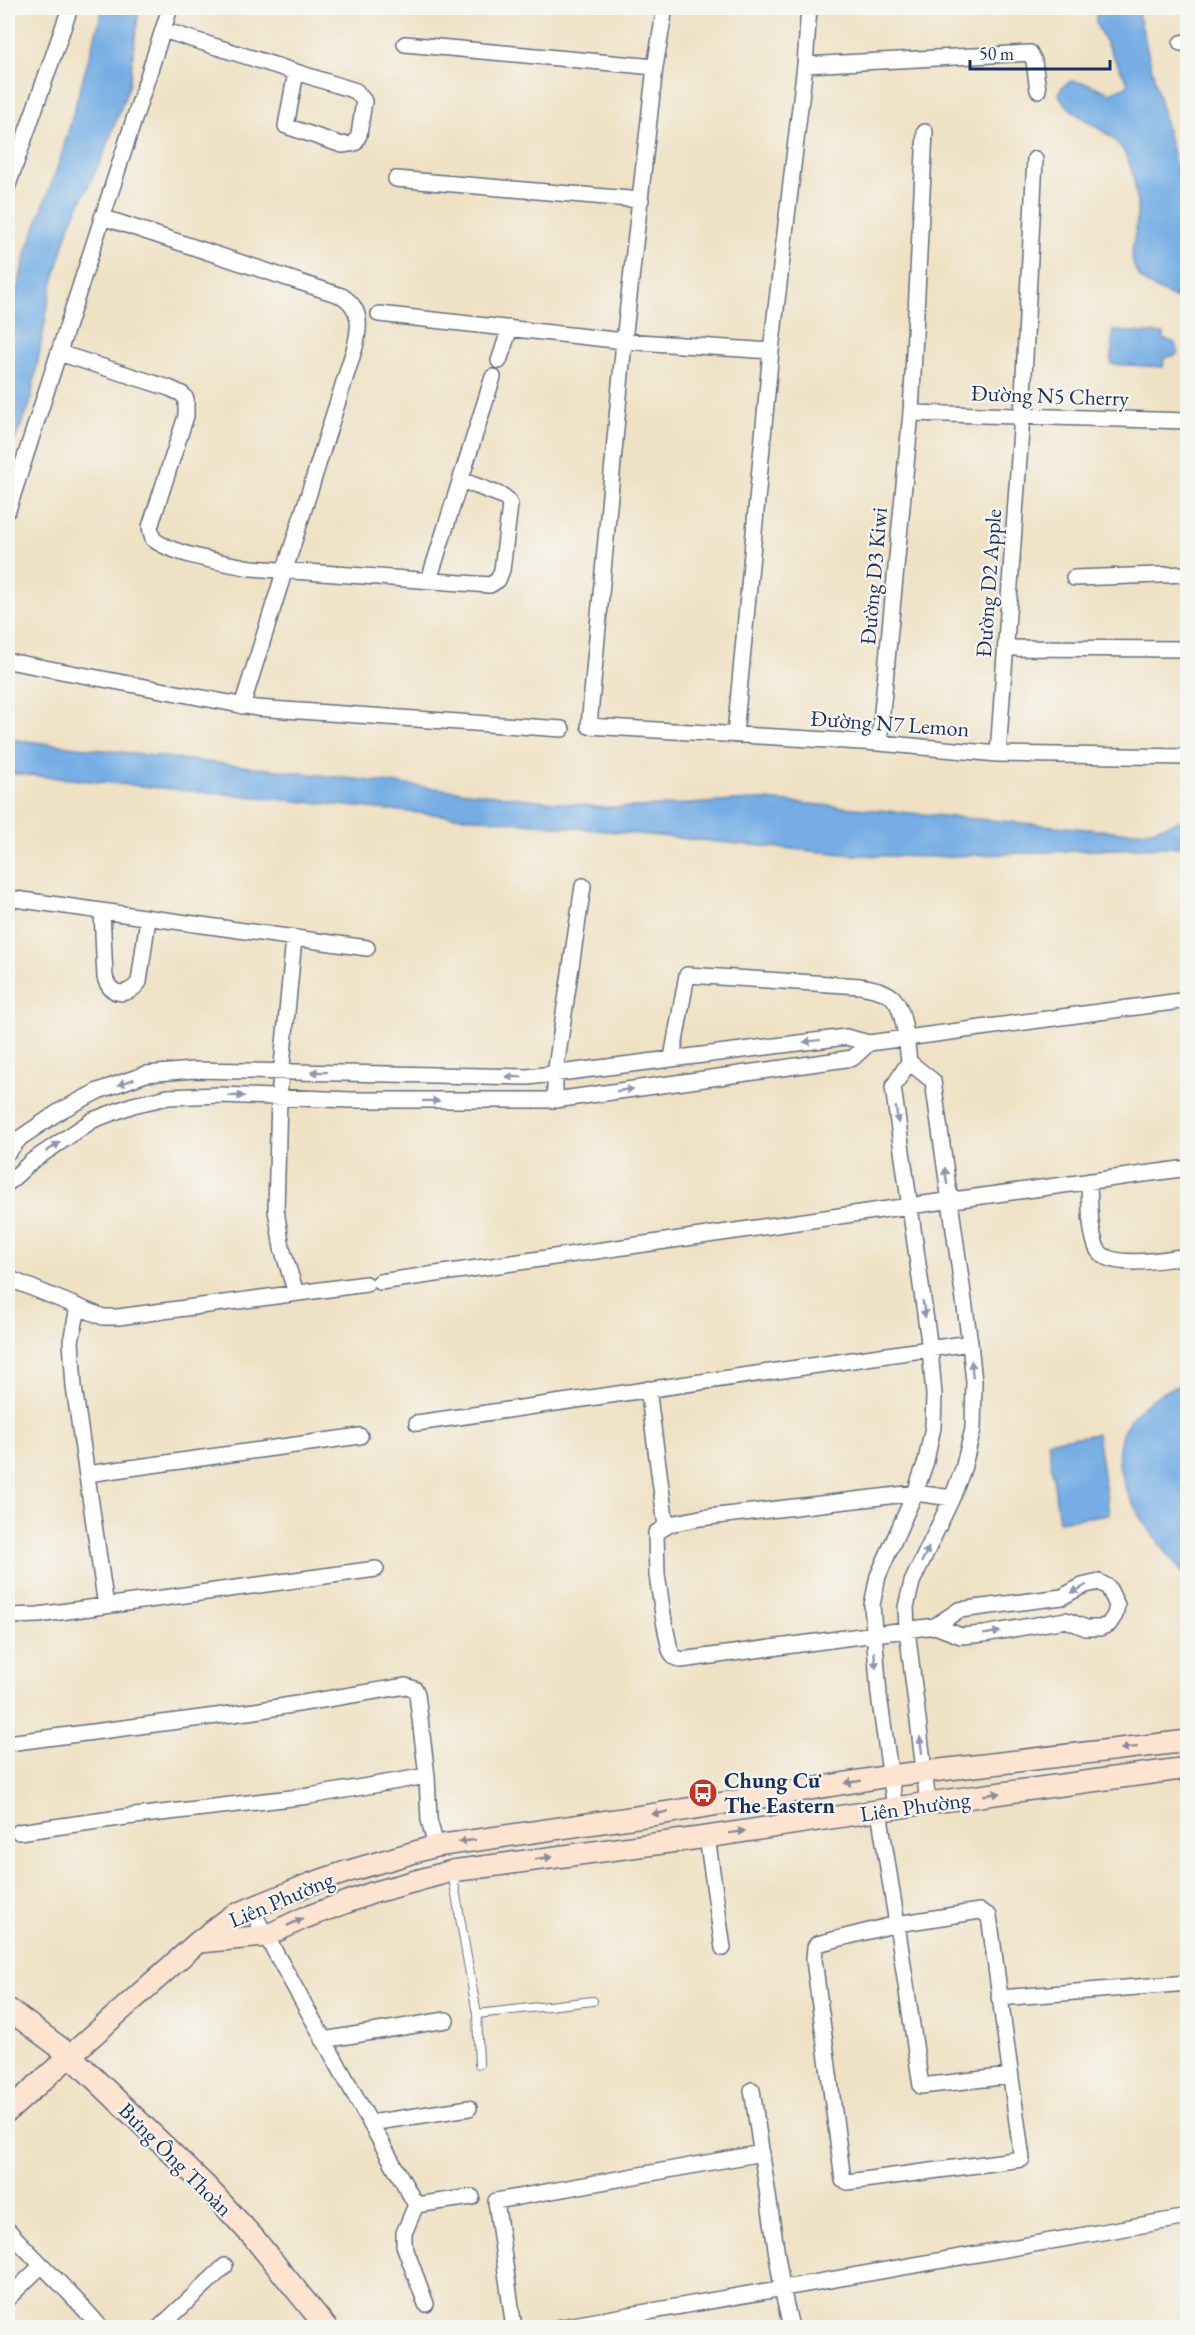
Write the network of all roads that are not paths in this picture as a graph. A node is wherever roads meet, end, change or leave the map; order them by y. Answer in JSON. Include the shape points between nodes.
{"nodes":[{"id":1,"x":70,"y":8,"type":"edge"},
{"id":2,"x":170,"y":8,"type":"edge"},
{"id":3,"x":664,"y":8,"type":"edge"},
{"id":4,"x":809,"y":8,"type":"edge"},
{"id":5,"x":163,"y":30,"type":"junction"},
{"id":6,"x":405,"y":44,"type":"dead end"},
{"id":7,"x":805,"y":65,"type":"junction"},
{"id":8,"x":655,"y":67,"type":"junction"},
{"id":9,"x":296,"y":72,"type":"junction"},
{"id":10,"x":1038,"y":90,"type":"dead end"},
{"id":11,"x":925,"y":132,"type":"dead end"},
{"id":12,"x":1035,"y":159,"type":"dead end"},
{"id":13,"x":396,"y":179,"type":"dead end"},
{"id":14,"x":8,"y":185,"type":"edge"},
{"id":15,"x":641,"y":200,"type":"junction"},
{"id":16,"x":102,"y":217,"type":"junction"},
{"id":17,"x":379,"y":314,"type":"dead end"},
{"id":18,"x":510,"y":328,"type":"junction"},
{"id":19,"x":624,"y":341,"type":"junction"},
{"id":20,"x":771,"y":351,"type":"junction"},
{"id":21,"x":59,"y":352,"type":"junction"},
{"id":22,"x":499,"y":362,"type":"dead end"},
{"id":23,"x":493,"y":377,"type":"dead end"},
{"id":24,"x":911,"y":413,"type":"junction"},
{"id":25,"x":1023,"y":416,"type":"junction"},
{"id":26,"x":1188,"y":421,"type":"edge"},
{"id":27,"x":461,"y":480,"type":"junction"},
{"id":28,"x":8,"y":510,"type":"edge"},
{"id":29,"x":284,"y":571,"type":"junction"},
{"id":30,"x":1188,"y":574,"type":"edge"},
{"id":31,"x":1074,"y":578,"type":"dead end"},
{"id":32,"x":429,"y":580,"type":"junction"},
{"id":33,"x":1006,"y":648,"type":"junction"},
{"id":34,"x":1188,"y":650,"type":"edge"},
{"id":35,"x":8,"y":661,"type":"edge"},
{"id":36,"x":242,"y":705,"type":"junction"},
{"id":37,"x":562,"y":729,"type":"dead end"},
{"id":38,"x":735,"y":735,"type":"junction"},
{"id":39,"x":879,"y":743,"type":"junction"},
{"id":40,"x":998,"y":753,"type":"junction"},
{"id":41,"x":1188,"y":757,"type":"edge"},
{"id":42,"x":583,"y":886,"type":"dead end"},
{"id":43,"x":8,"y":898,"type":"edge"},
{"id":44,"x":102,"y":911,"type":"junction"},
{"id":45,"x":148,"y":918,"type":"junction"},
{"id":46,"x":294,"y":938,"type":"junction"},
{"id":47,"x":367,"y":948,"type":"dead end"},
{"id":48,"x":1188,"y":1000,"type":"edge"},
{"id":49,"x":906,"y":1038,"type":"junction"},
{"id":50,"x":869,"y":1043,"type":"junction"},
{"id":51,"x":672,"y":1058,"type":"junction"},
{"id":52,"x":909,"y":1062,"type":"junction"},
{"id":53,"x":282,"y":1071,"type":"junction"},
{"id":54,"x":555,"y":1074,"type":"junction"},
{"id":55,"x":279,"y":1097,"type":"junction"},
{"id":56,"x":555,"y":1100,"type":"junction"},
{"id":57,"x":8,"y":1152,"type":"edge"},
{"id":58,"x":1188,"y":1168,"type":"edge"},
{"id":59,"x":1089,"y":1181,"type":"junction"},
{"id":60,"x":8,"y":1183,"type":"edge"},
{"id":61,"x":950,"y":1201,"type":"junction"},
{"id":62,"x":909,"y":1206,"type":"junction"},
{"id":63,"x":1188,"y":1256,"type":"edge"},
{"id":64,"x":8,"y":1278,"type":"edge"},
{"id":65,"x":296,"y":1293,"type":"junction"},
{"id":66,"x":78,"y":1308,"type":"junction"},
{"id":67,"x":970,"y":1343,"type":"junction"},
{"id":68,"x":930,"y":1348,"type":"junction"},
{"id":69,"x":648,"y":1389,"type":"junction"},
{"id":70,"x":417,"y":1423,"type":"dead end"},
{"id":71,"x":360,"y":1436,"type":"dead end"},
{"id":72,"x":87,"y":1473,"type":"junction"},
{"id":73,"x":915,"y":1493,"type":"junction"},
{"id":74,"x":952,"y":1498,"type":"junction"},
{"id":75,"x":666,"y":1526,"type":"junction"},
{"id":76,"x":376,"y":1569,"type":"dead end"},
{"id":77,"x":106,"y":1606,"type":"junction"},
{"id":78,"x":8,"y":1616,"type":"edge"},
{"id":79,"x":935,"y":1626,"type":"junction"},
{"id":80,"x":907,"y":1629,"type":"junction"},
{"id":81,"x":873,"y":1635,"type":"junction"},
{"id":82,"x":1188,"y":1741,"type":"edge"},
{"id":83,"x":8,"y":1743,"type":"edge"},
{"id":84,"x":1188,"y":1768,"type":"edge"},
{"id":85,"x":924,"y":1772,"type":"junction"},
{"id":86,"x":427,"y":1776,"type":"junction"},
{"id":87,"x":889,"y":1776,"type":"junction"},
{"id":88,"x":928,"y":1803,"type":"junction"},
{"id":89,"x":887,"y":1810,"type":"junction"},
{"id":90,"x":19,"y":1832,"type":"dead end"},
{"id":91,"x":707,"y":1837,"type":"junction"},
{"id":92,"x":436,"y":1846,"type":"junction"},
{"id":93,"x":452,"y":1871,"type":"junction"},
{"id":94,"x":250,"y":1907,"type":"junction"},
{"id":95,"x":897,"y":1924,"type":"junction"},
{"id":96,"x":266,"y":1936,"type":"junction"},
{"id":97,"x":198,"y":1942,"type":"junction"},
{"id":98,"x":723,"y":1948,"type":"dead end"},
{"id":99,"x":1188,"y":1983,"type":"edge"},
{"id":100,"x":999,"y":1998,"type":"junction"},
{"id":101,"x":593,"y":2001,"type":"dead end"},
{"id":102,"x":8,"y":2010,"type":"edge"},
{"id":103,"x":477,"y":2014,"type":"junction"},
{"id":104,"x":446,"y":2020,"type":"dead end"},
{"id":105,"x":323,"y":2040,"type":"junction"},
{"id":106,"x":70,"y":2055,"type":"junction"},
{"id":107,"x":479,"y":2064,"type":"dead end"},
{"id":108,"x":1010,"y":2076,"type":"junction"},
{"id":109,"x":752,"y":2090,"type":"dead end"},
{"id":110,"x":469,"y":2108,"type":"dead end"},
{"id":111,"x":8,"y":2111,"type":"edge"},
{"id":112,"x":370,"y":2123,"type":"junction"},
{"id":113,"x":762,"y":2153,"type":"junction"},
{"id":114,"x":472,"y":2197,"type":"dead end"},
{"id":115,"x":416,"y":2205,"type":"junction"},
{"id":116,"x":1188,"y":2217,"type":"edge"},
{"id":117,"x":8,"y":2229,"type":"edge"},
{"id":118,"x":41,"y":2266,"type":"junction"},
{"id":119,"x":225,"y":2266,"type":"dead end"},
{"id":120,"x":782,"y":2288,"type":"junction"},
{"id":121,"x":8,"y":2298,"type":"edge"},
{"id":122,"x":426,"y":2304,"type":"dead end"},
{"id":123,"x":586,"y":2325,"type":"edge"},
{"id":124,"x":100,"y":2328,"type":"edge"},
{"id":125,"x":159,"y":2328,"type":"edge"},
{"id":126,"x":327,"y":2328,"type":"edge"},
{"id":127,"x":514,"y":2328,"type":"edge"},
{"id":128,"x":556,"y":2328,"type":"edge"},
{"id":129,"x":791,"y":2328,"type":"edge"}],
"edges":[{"from":1,"to":14,"type":"street"},
{"from":2,"to":5,"type":"street"},
{"from":3,"to":8,"type":"street"},
{"from":4,"to":7,"type":"street"},
{"from":5,"to":9,"type":"street"},
{"from":5,"to":16,"type":"street"},
{"from":6,"to":8,"type":"street"},
{"from":7,"to":10,"type":"street","via":[[1030,53]]},
{"from":7,"to":20,"type":"street"},
{"from":8,"to":15,"type":"street"},
{"from":9,"to":9,"type":"street","via":[[362,96],[364,104],[355,143],[342,145],[286,126]]},
{"from":11,"to":24,"type":"street","name":"Đường D3 Kiwi"},
{"from":12,"to":25,"type":"street","name":"Đường D2 Apple"},
{"from":13,"to":15,"type":"street"},
{"from":15,"to":19,"type":"street"},
{"from":16,"to":21,"type":"street"},
{"from":16,"to":29,"type":"street","via":[[342,296],[356,309],[359,328],[355,347]]},
{"from":17,"to":18,"type":"street"},
{"from":18,"to":19,"type":"street"},
{"from":18,"to":22,"type":"street"},
{"from":19,"to":20,"type":"street"},
{"from":19,"to":38,"type":"street","name":"Đường N7 Lemon","via":[[589,726]]},
{"from":20,"to":38,"type":"street"},
{"from":21,"to":28,"type":"street"},
{"from":21,"to":29,"type":"street","via":[[169,387],[186,399],[186,416],[151,521],[153,539],[217,562]]},
{"from":23,"to":27,"type":"street"},
{"from":24,"to":25,"type":"street","name":"Đường N5 Cherry"},
{"from":24,"to":39,"type":"street","name":"Đường D3 Kiwi"},
{"from":25,"to":26,"type":"street","name":"Đường N5 Cherry"},
{"from":25,"to":33,"type":"street","name":"Đường D2 Apple"},
{"from":27,"to":32,"type":"street"},
{"from":27,"to":32,"type":"street","via":[[508,500],[502,570],[498,580],[490,585]]},
{"from":29,"to":32,"type":"street"},
{"from":29,"to":36,"type":"street"},
{"from":30,"to":31,"type":"street"},
{"from":33,"to":34,"type":"street"},
{"from":33,"to":40,"type":"street","name":"Đường D2 Apple"},
{"from":35,"to":36,"type":"street"},
{"from":36,"to":37,"type":"street"},
{"from":38,"to":39,"type":"street","name":"Đường N7 Lemon"},
{"from":39,"to":40,"type":"street","name":"Đường N7 Lemon"},
{"from":40,"to":41,"type":"street","name":"Đường N7 Lemon"},
{"from":42,"to":54,"type":"street"},
{"from":43,"to":44,"type":"street"},
{"from":44,"to":45,"type":"street"},
{"from":44,"to":45,"type":"street","via":[[105,977],[112,991],[133,990],[139,982]]},
{"from":45,"to":46,"type":"street"},
{"from":46,"to":47,"type":"street"},
{"from":46,"to":53,"type":"street"},
{"from":48,"to":49,"type":"street"},
{"from":49,"to":50,"type":"street"},
{"from":49,"to":51,"type":"street","via":[[900,1009],[893,997],[878,990],[842,984],[687,975]]},
{"from":49,"to":52,"type":"street"},
{"from":50,"to":51,"type":"street","one_way":true,"via":[[846,1037]]},
{"from":56,"to":50,"type":"street","one_way":true,"via":[[853,1058]]},
{"from":51,"to":54,"type":"street"},
{"from":61,"to":52,"type":"street","one_way":true,"via":[[933,1081]]},
{"from":52,"to":62,"type":"street","one_way":true,"via":[[893,1087]]},
{"from":54,"to":53,"type":"street","one_way":true,"via":[[528,1077]]},
{"from":53,"to":55,"type":"street"},
{"from":53,"to":57,"type":"street","one_way":true,"via":[[146,1074],[98,1091],[60,1111],[20,1138]]},
{"from":54,"to":56,"type":"street"},
{"from":55,"to":56,"type":"street","one_way":true},
{"from":60,"to":55,"type":"street","one_way":true,"via":[[32,1161],[93,1120],[133,1105],[168,1097]]},
{"from":55,"to":65,"type":"street","via":[[276,1210],[282,1248]]},
{"from":58,"to":59,"type":"street"},
{"from":59,"to":61,"type":"street"},
{"from":59,"to":63,"type":"street","via":[[1096,1248],[1105,1256],[1135,1263]]},
{"from":61,"to":62,"type":"street"},
{"from":61,"to":67,"type":"street"},
{"from":62,"to":65,"type":"street"},
{"from":62,"to":68,"type":"street","one_way":true},
{"from":64,"to":66,"type":"street"},
{"from":65,"to":66,"type":"street","via":[[118,1317],[103,1317]]},
{"from":66,"to":72,"type":"street","via":[[71,1341]]},
{"from":67,"to":68,"type":"street"},
{"from":74,"to":67,"type":"street","one_way":true,"via":[[973,1429]]},
{"from":68,"to":69,"type":"street"},
{"from":68,"to":73,"type":"street","via":[[933,1427]]},
{"from":69,"to":70,"type":"street"},
{"from":69,"to":75,"type":"street"},
{"from":71,"to":72,"type":"street"},
{"from":72,"to":77,"type":"street"},
{"from":73,"to":74,"type":"street"},
{"from":73,"to":75,"type":"street","via":[[700,1518]]},
{"from":73,"to":81,"type":"street","via":[[878,1576],[872,1605]]},
{"from":80,"to":74,"type":"street","one_way":true,"via":[[906,1606],[912,1582]]},
{"from":75,"to":81,"type":"street","via":[[656,1533],[657,1575],[674,1658]]},
{"from":76,"to":77,"type":"street"},
{"from":77,"to":78,"type":"street"},
{"from":79,"to":79,"type":"street","one_way":true,"via":[[961,1636],[1066,1620],[1086,1628],[1100,1628],[1109,1624],[1117,1605],[1108,1587],[1099,1582],[1062,1597],[959,1610]]},
{"from":79,"to":80,"type":"street"},
{"from":80,"to":81,"type":"street"},
{"from":85,"to":80,"type":"street","one_way":true},
{"from":81,"to":87,"type":"street","one_way":true},
{"from":82,"to":85,"type":"street","name":"Liên Phường","one_way":true},
{"from":83,"to":86,"type":"street","via":[[255,1712],[406,1686],[417,1694]]},
{"from":88,"to":84,"type":"street","name":"Liên Phường","one_way":true},
{"from":85,"to":87,"type":"street","name":"Liên Phường"},
{"from":85,"to":88,"type":"street"},
{"from":86,"to":90,"type":"street","via":[[309,1796]]},
{"from":86,"to":92,"type":"street","via":[[429,1820]]},
{"from":87,"to":89,"type":"street"},
{"from":87,"to":92,"type":"street","name":"Liên Phường","one_way":true},
{"from":88,"to":89,"type":"street","name":"Liên Phường"},
{"from":91,"to":89,"type":"street","name":"Liên Phường","one_way":true},
{"from":89,"to":95,"type":"street"},
{"from":93,"to":91,"type":"street","name":"Liên Phường","one_way":true},
{"from":91,"to":98,"type":"street"},
{"from":92,"to":94,"type":"street","name":"Liên Phường","via":[[310,1884]]},
{"from":96,"to":93,"type":"street","name":"Liên Phường","one_way":true,"via":[[353,1900]]},
{"from":93,"to":103,"type":"lane"},
{"from":94,"to":96,"type":"street"},
{"from":94,"to":97,"type":"street","name":"Liên Phường"},
{"from":95,"to":100,"type":"street","via":[[986,1912]]},
{"from":95,"to":108,"type":"street","via":[[921,2086]]},
{"from":95,"to":108,"type":"street","via":[[815,1947],[843,2180],[1022,2159]]},
{"from":96,"to":97,"type":"street","name":"Liên Phường"},
{"from":96,"to":105,"type":"street"},
{"from":97,"to":106,"type":"street"},
{"from":99,"to":100,"type":"street"},
{"from":100,"to":108,"type":"street"},
{"from":101,"to":103,"type":"lane"},
{"from":102,"to":106,"type":"street","name":"Bưng Ông Thoàn"},
{"from":103,"to":107,"type":"lane"},
{"from":104,"to":105,"type":"street"},
{"from":105,"to":112,"type":"street"},
{"from":106,"to":111,"type":"street"},
{"from":106,"to":126,"type":"street","name":"Bưng Ông Thoàn","via":[[206,2186]]},
{"from":109,"to":113,"type":"street"},
{"from":110,"to":112,"type":"street"},
{"from":112,"to":115,"type":"street"},
{"from":113,"to":120,"type":"street"},
{"from":113,"to":127,"type":"street","via":[[496,2200]]},
{"from":114,"to":115,"type":"street"},
{"from":115,"to":122,"type":"street","via":[[404,2233],[404,2245]]},
{"from":116,"to":120,"type":"street"},
{"from":117,"to":118,"type":"street"},
{"from":118,"to":121,"type":"street"},
{"from":118,"to":124,"type":"street","via":[[79,2301]]},
{"from":119,"to":125,"type":"street"},
{"from":120,"to":123,"type":"street"},
{"from":120,"to":129,"type":"street"},
{"from":123,"to":128,"type":"street"}]}
